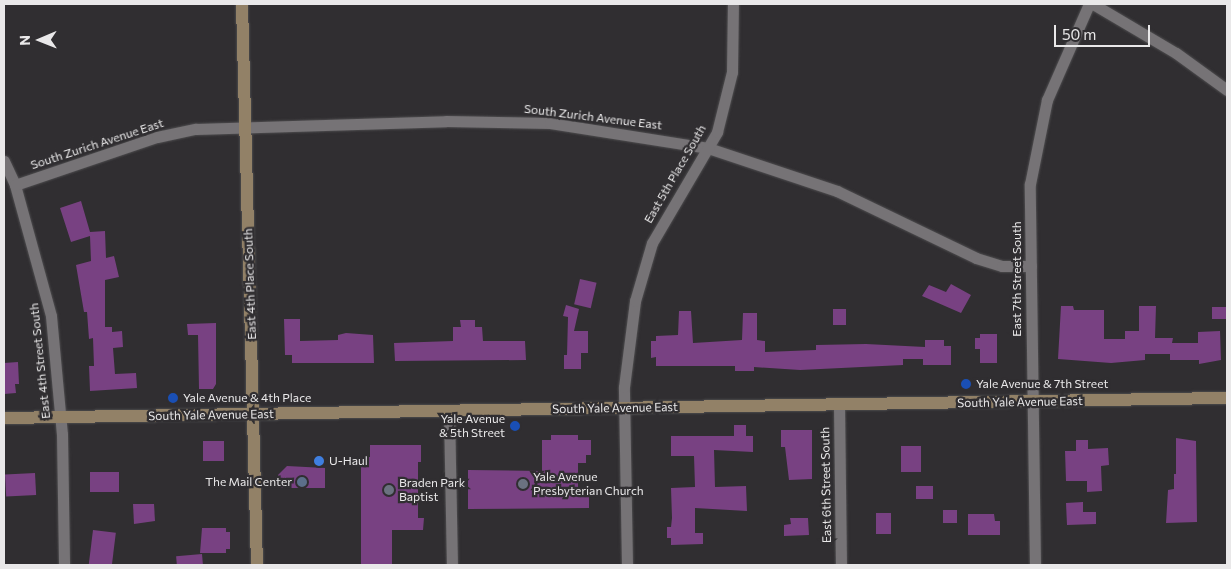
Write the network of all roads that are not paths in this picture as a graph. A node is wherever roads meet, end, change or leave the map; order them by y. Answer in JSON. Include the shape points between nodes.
{"nodes":[{"id":1,"x":242,"y":4,"type":"edge"},
{"id":2,"x":733,"y":4,"type":"edge"},
{"id":3,"x":1089,"y":4,"type":"edge"},
{"id":4,"x":1093,"y":4,"type":"edge"},
{"id":5,"x":1227,"y":90,"type":"edge"},
{"id":6,"x":245,"y":125,"type":"junction"},
{"id":7,"x":708,"y":148,"type":"junction"},
{"id":8,"x":4,"y":161,"type":"edge"},
{"id":9,"x":15,"y":185,"type":"junction"},
{"id":10,"x":1031,"y":266,"type":"junction"},
{"id":11,"x":1227,"y":398,"type":"edge"},
{"id":12,"x":1032,"y":402,"type":"junction"},
{"id":13,"x":839,"y":404,"type":"junction"},
{"id":14,"x":624,"y":407,"type":"junction"},
{"id":15,"x":449,"y":411,"type":"junction"},
{"id":16,"x":253,"y":414,"type":"junction"},
{"id":17,"x":59,"y":417,"type":"junction"},
{"id":18,"x":4,"y":418,"type":"edge"},
{"id":19,"x":64,"y":565,"type":"edge"},
{"id":20,"x":257,"y":565,"type":"edge"},
{"id":21,"x":452,"y":565,"type":"edge"},
{"id":22,"x":627,"y":565,"type":"edge"},
{"id":23,"x":841,"y":565,"type":"edge"},
{"id":24,"x":1035,"y":565,"type":"edge"}],
"edges":[{"from":1,"to":6,"type":"main road","name":"East 4th Place South"},
{"from":2,"to":7,"type":"street","name":"East 5th Place South","via":[[732,72],[717,132]]},
{"from":3,"to":10,"type":"street","name":"East 7th Street South","via":[[1066,50],[1041,121],[1030,184]]},
{"from":4,"to":5,"type":"street","via":[[1176,53]]},
{"from":6,"to":7,"type":"street","name":"South Zurich Avenue East","via":[[496,121],[588,128]]},
{"from":6,"to":9,"type":"street","name":"South Zurich Avenue East","via":[[196,128],[157,137]]},
{"from":6,"to":16,"type":"main road","name":"East 4th Place South"},
{"from":7,"to":10,"type":"street","name":"South Zurich Avenue East","via":[[837,191],[984,260],[1002,266]]},
{"from":7,"to":14,"type":"street","name":"East 5th Place South","via":[[667,213],[652,243],[638,285],[626,346]]},
{"from":8,"to":9,"type":"street","name":"East 4th Street South"},
{"from":9,"to":17,"type":"street","name":"East 4th Street South","via":[[51,316]]},
{"from":10,"to":12,"type":"street","name":"East 7th Street South"},
{"from":11,"to":12,"type":"main road","name":"South Yale Avenue East"},
{"from":12,"to":13,"type":"main road","name":"South Yale Avenue East"},
{"from":12,"to":24,"type":"street","name":"East 7th Street South"},
{"from":13,"to":14,"type":"main road","name":"South Yale Avenue East"},
{"from":13,"to":23,"type":"street","name":"East 6th Street South"},
{"from":14,"to":15,"type":"main road","name":"South Yale Avenue East"},
{"from":14,"to":22,"type":"street","name":"East 5th Place South"},
{"from":15,"to":16,"type":"main road","name":"South Yale Avenue East"},
{"from":15,"to":21,"type":"street"},
{"from":16,"to":17,"type":"main road","name":"South Yale Avenue East"},
{"from":16,"to":20,"type":"main road","name":"East 4th Place South"},
{"from":17,"to":18,"type":"main road","name":"South Yale Avenue East"},
{"from":17,"to":19,"type":"street","name":"East 4th Street South"}]}
